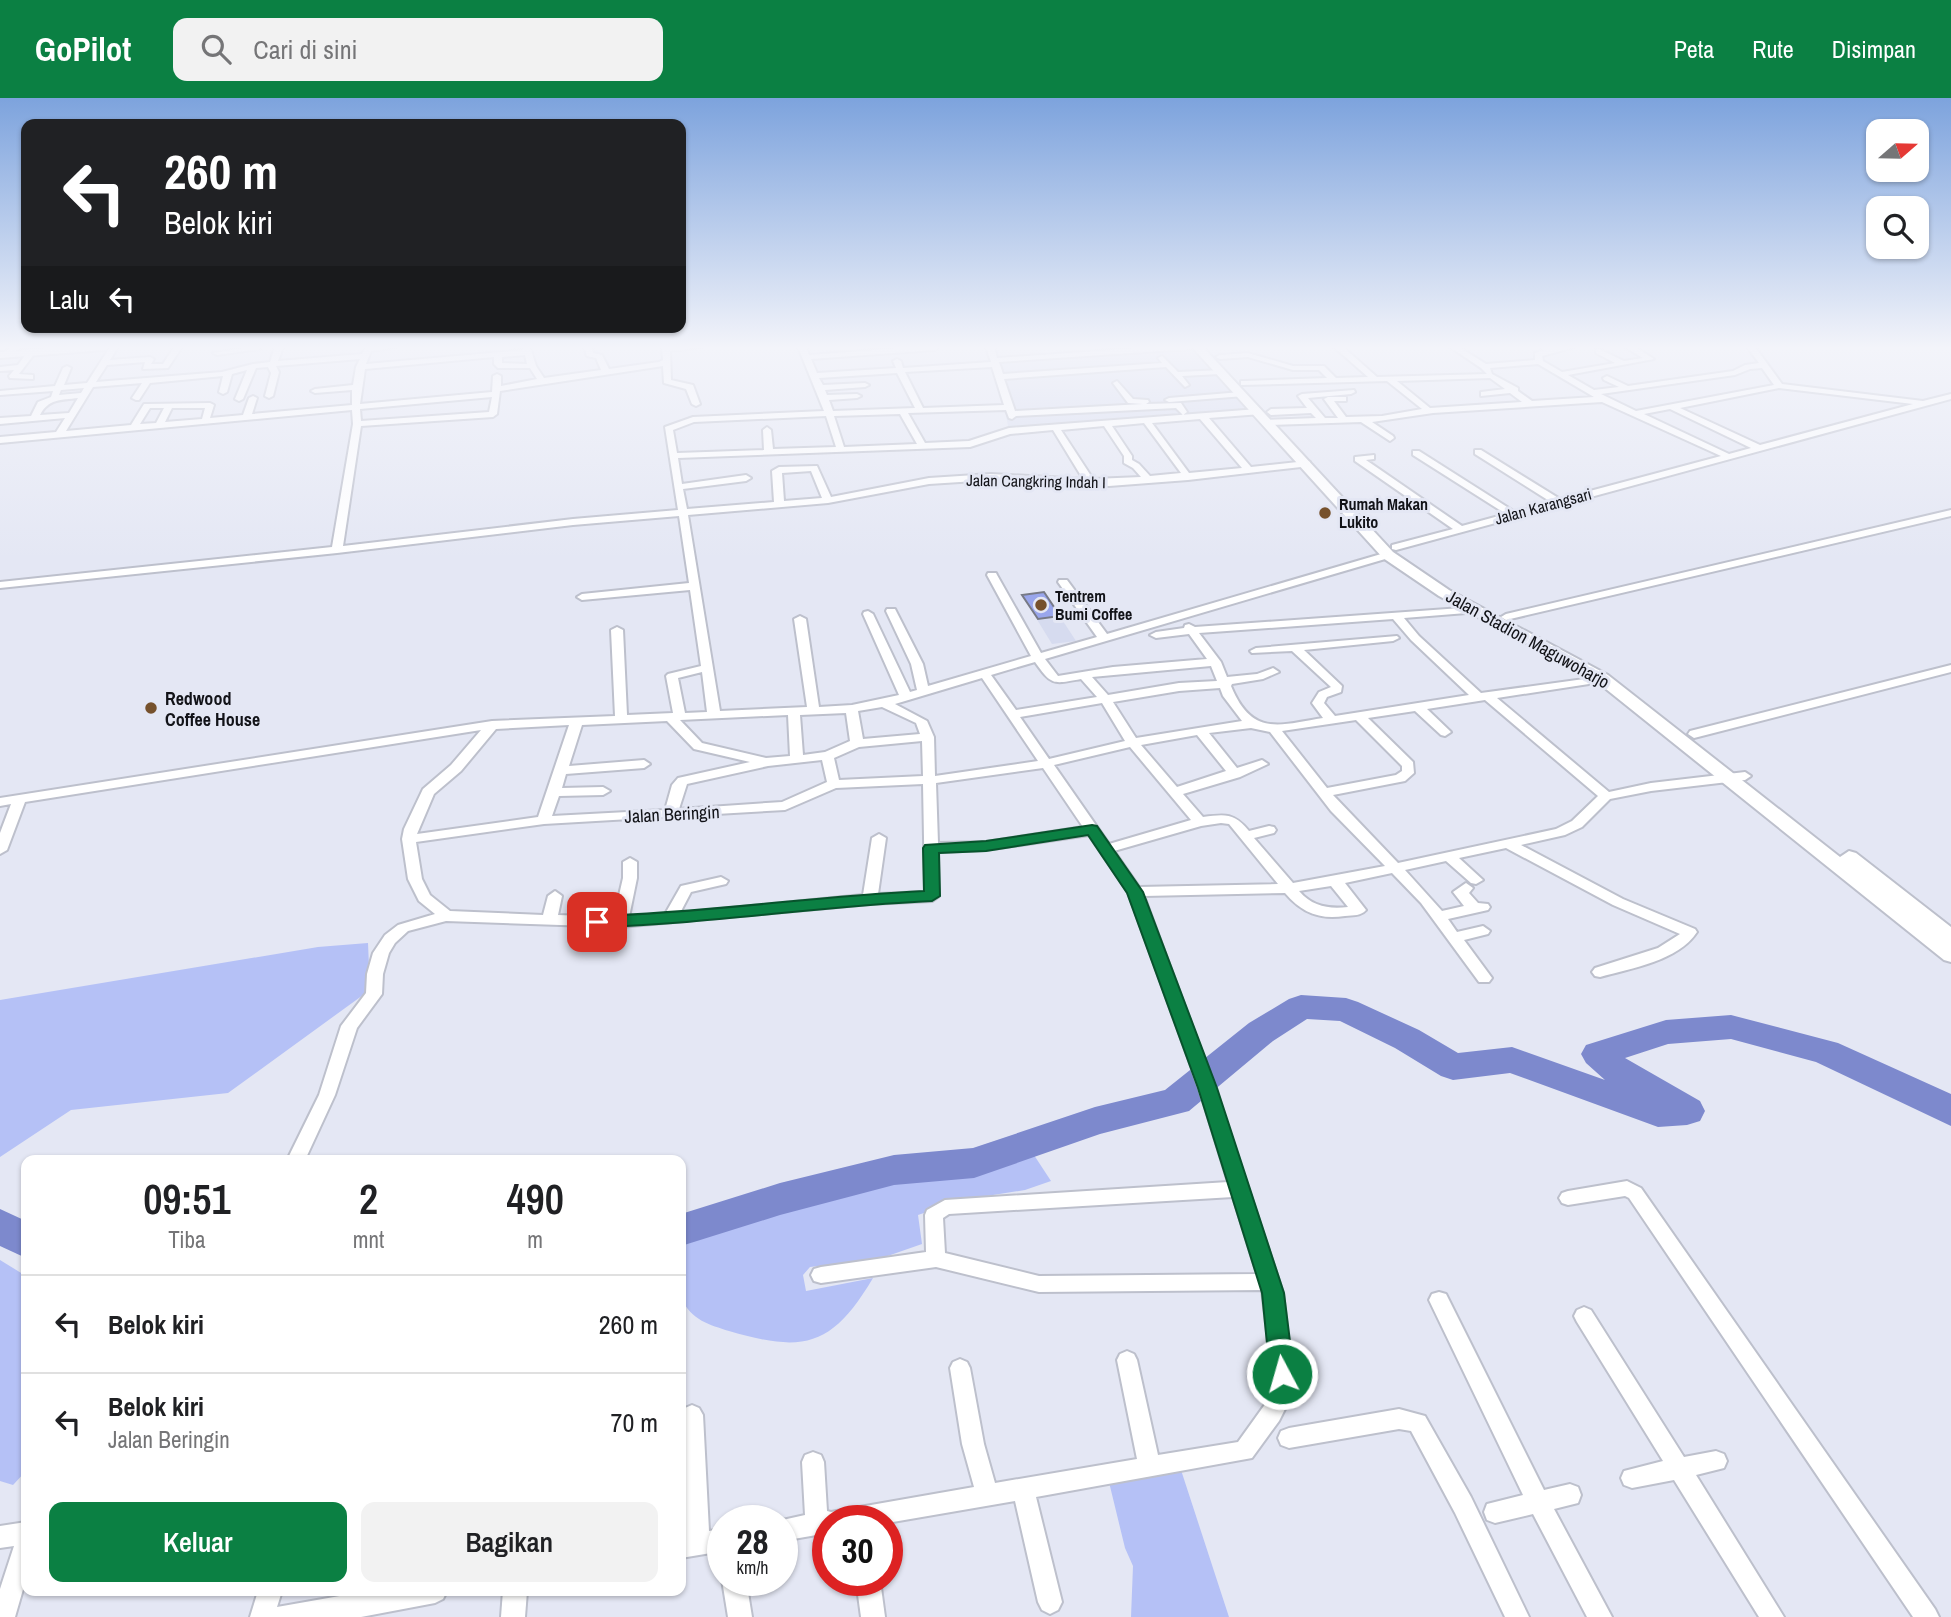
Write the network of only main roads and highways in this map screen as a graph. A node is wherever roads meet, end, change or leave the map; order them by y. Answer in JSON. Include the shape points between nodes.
{"nodes":[{"id":1,"x":1270,"y":418,"type":"edge"},
{"id":2,"x":1271,"y":418,"type":"edge"},
{"id":3,"x":1368,"y":525,"type":"junction"},
{"id":4,"x":1427,"y":577,"type":"junction"},
{"id":5,"x":1737,"y":777,"type":"junction"},
{"id":6,"x":1951,"y":937,"type":"edge"},
{"id":7,"x":1951,"y":955,"type":"edge"}],
"edges":[{"from":1,"to":3,"type":"main road","name":"Jalan Stadion Maguwoharjo","via":[[1307,464]]},
{"from":2,"to":3,"type":"main road","name":"Jalan Stadion Maguwoharjo"},
{"from":3,"to":4,"type":"main road","name":"Jalan Stadion Maguwoharjo","via":[[1392,551]]},
{"from":4,"to":5,"type":"main road","name":"Jalan Stadion Maguwoharjo","via":[[1475,610],[1602,678]]},
{"from":4,"to":5,"type":"main road","name":"Jalan Stadion Maguwoharjo","via":[[1606,668],[1694,734]]},
{"from":5,"to":6,"type":"main road","name":"Jalan Stadion Maguwoharjo"},
{"from":5,"to":7,"type":"main road","name":"Jalan Stadion Maguwoharjo"}]}
